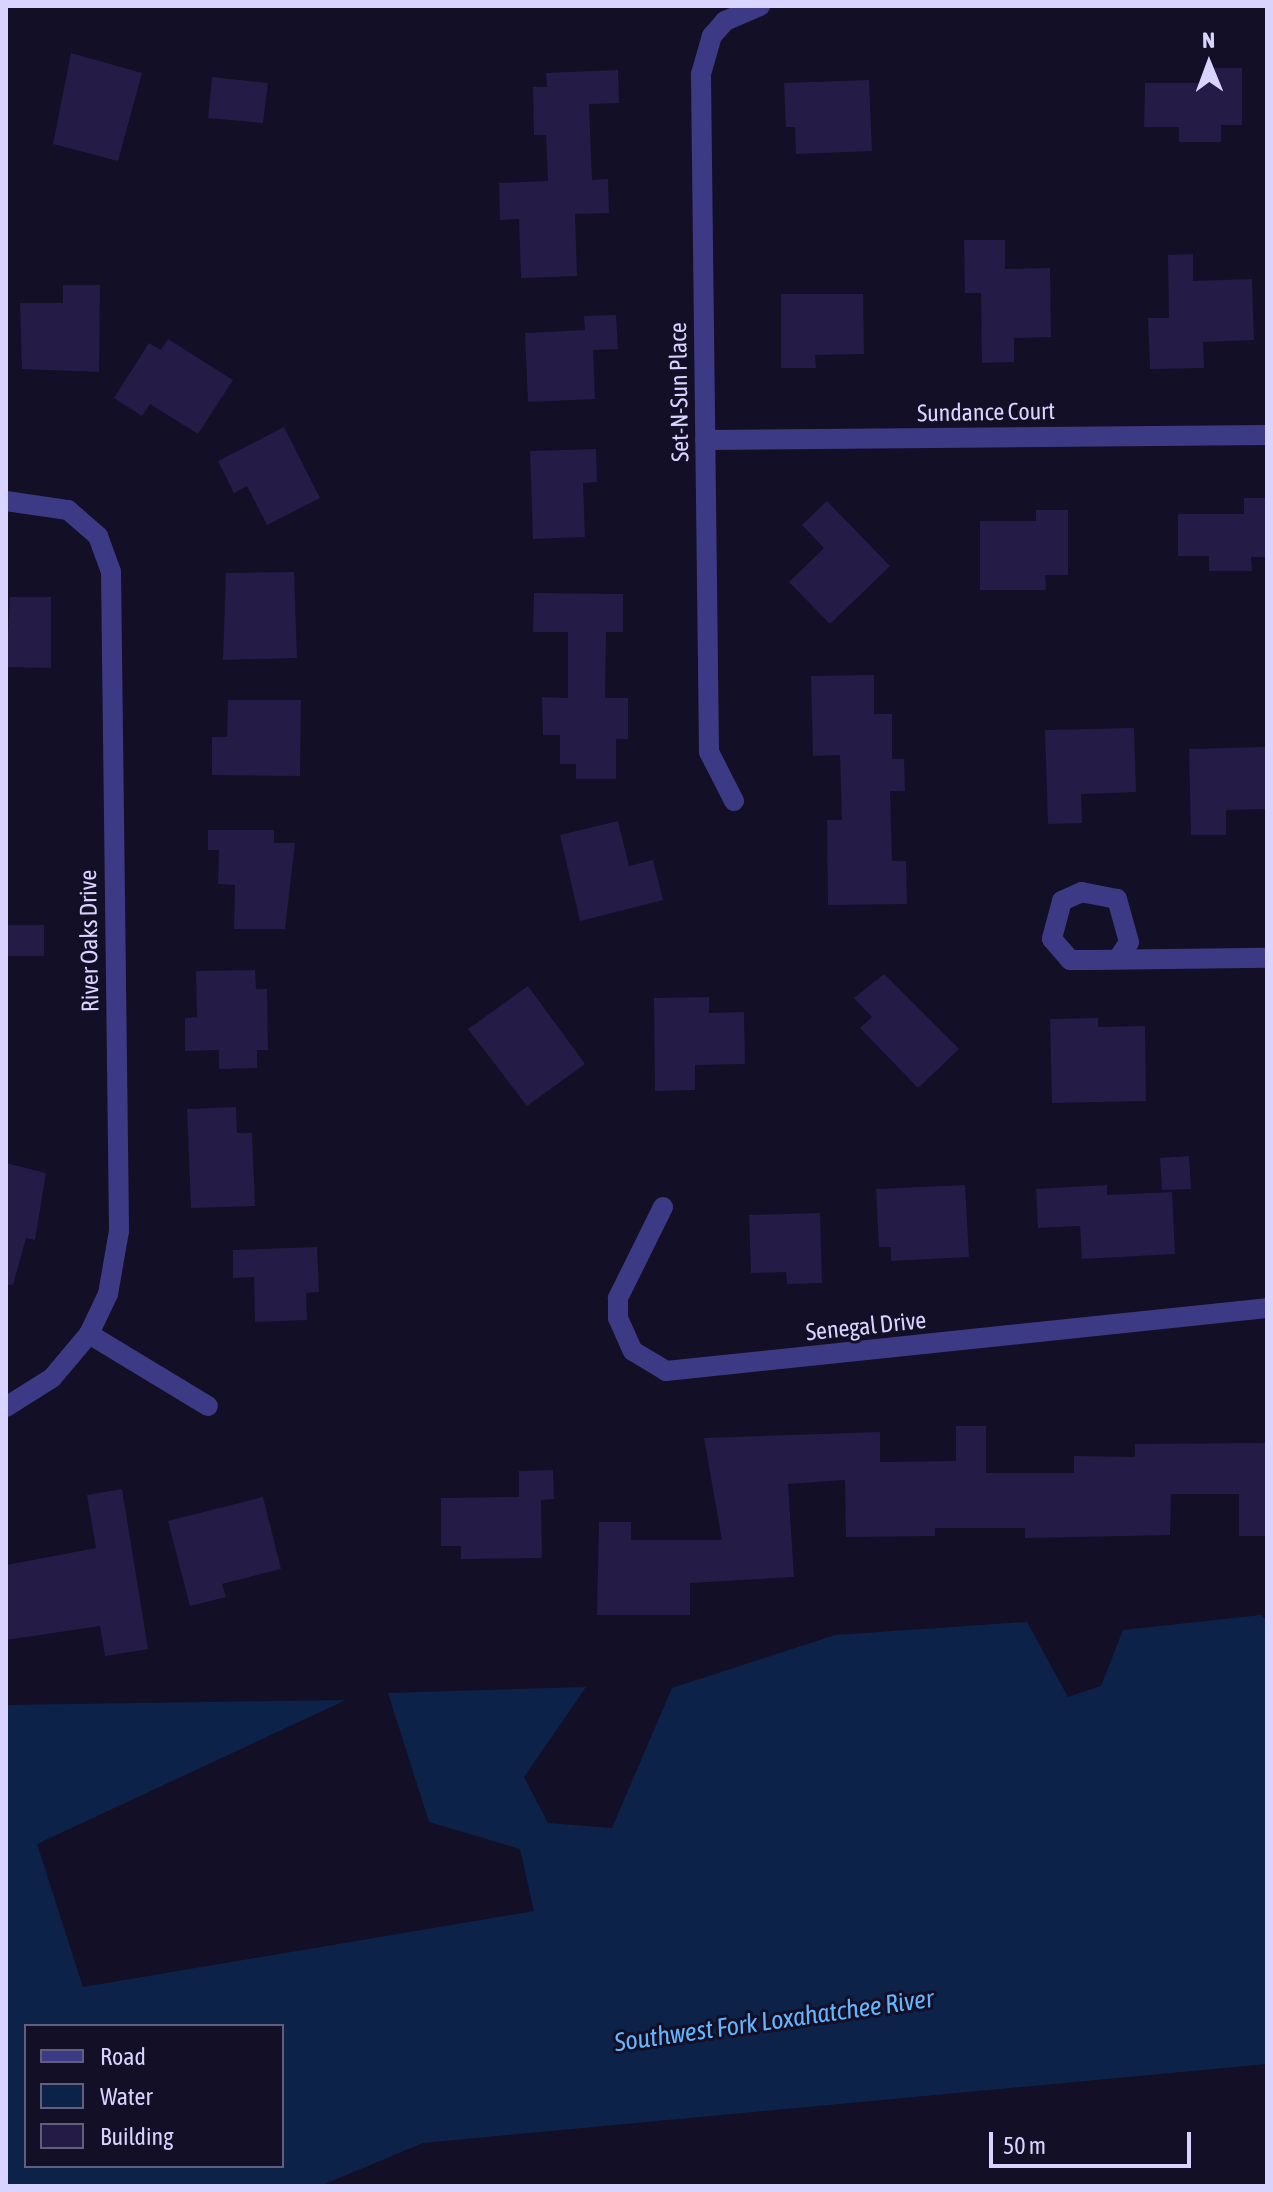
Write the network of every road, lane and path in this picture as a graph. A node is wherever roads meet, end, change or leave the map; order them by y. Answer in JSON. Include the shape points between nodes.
{"nodes":[{"id":1,"x":760,"y":6,"type":"edge"},
{"id":2,"x":1267,"y":435,"type":"edge"},
{"id":3,"x":705,"y":440,"type":"junction"},
{"id":4,"x":6,"y":501,"type":"edge"},
{"id":5,"x":734,"y":801,"type":"dead end"},
{"id":6,"x":1267,"y":958,"type":"edge"},
{"id":7,"x":1118,"y":959,"type":"dead end"},
{"id":8,"x":663,"y":1207,"type":"dead end"},
{"id":9,"x":1267,"y":1308,"type":"edge"},
{"id":10,"x":89,"y":1334,"type":"junction"},
{"id":11,"x":208,"y":1406,"type":"dead end"},
{"id":12,"x":6,"y":1407,"type":"edge"}],
"edges":[{"from":1,"to":3,"type":"street","name":"Set-N-Sun Place","via":[[725,21],[712,36],[701,74]]},
{"from":2,"to":3,"type":"street","name":"Sundance Court"},
{"from":3,"to":5,"type":"street","name":"Set-N-Sun Place","via":[[709,752]]},
{"from":4,"to":10,"type":"street","name":"River Oaks Drive","via":[[68,510],[98,536],[111,572],[119,1231],[108,1294]]},
{"from":6,"to":7,"type":"street"},
{"from":8,"to":9,"type":"street","name":"Senegal Drive","via":[[618,1298],[618,1318],[633,1351],[666,1371]]},
{"from":10,"to":11,"type":"street"},
{"from":10,"to":12,"type":"street","name":"River Oaks Drive","via":[[52,1378]]}]}
